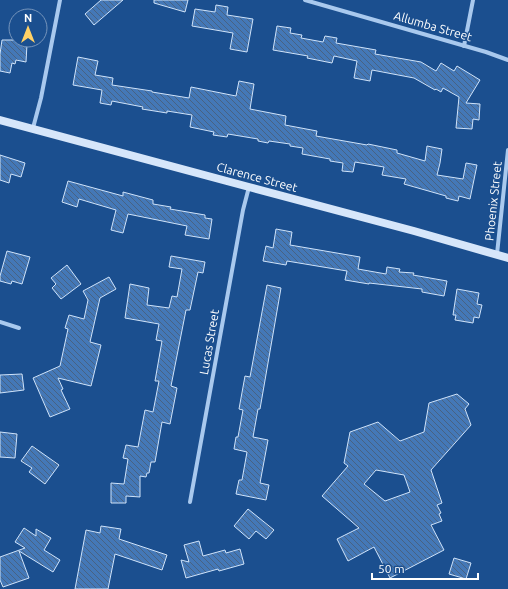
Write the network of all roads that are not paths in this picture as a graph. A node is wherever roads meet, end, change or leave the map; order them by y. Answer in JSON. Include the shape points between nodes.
{"nodes":[{"id":1,"x":60,"y":0,"type":"edge"},
{"id":2,"x":305,"y":0,"type":"edge"},
{"id":3,"x":473,"y":0,"type":"edge"},
{"id":4,"x":464,"y":46,"type":"junction"},
{"id":5,"x":508,"y":60,"type":"edge"},
{"id":6,"x":0,"y":120,"type":"edge"},
{"id":7,"x":33,"y":129,"type":"junction"},
{"id":8,"x":508,"y":150,"type":"edge"},
{"id":9,"x":249,"y":187,"type":"junction"},
{"id":10,"x":497,"y":254,"type":"junction"},
{"id":11,"x":508,"y":258,"type":"edge"},
{"id":12,"x":0,"y":322,"type":"edge"},
{"id":13,"x":19,"y":328,"type":"dead end"},
{"id":14,"x":190,"y":502,"type":"dead end"}],
"edges":[{"from":1,"to":7,"type":"street"},
{"from":2,"to":4,"type":"street","name":"Allumba Street"},
{"from":3,"to":4,"type":"street"},
{"from":4,"to":5,"type":"street","name":"Allumba Street"},
{"from":6,"to":7,"type":"main road","name":"Clarence Street"},
{"from":7,"to":9,"type":"main road","name":"Clarence Street"},
{"from":8,"to":10,"type":"street","name":"Phoenix Street"},
{"from":9,"to":10,"type":"main road","name":"Clarence Street"},
{"from":9,"to":14,"type":"street","name":"Lucas Street"},
{"from":10,"to":11,"type":"main road","name":"Clarence Street"},
{"from":12,"to":13,"type":"street"}]}
